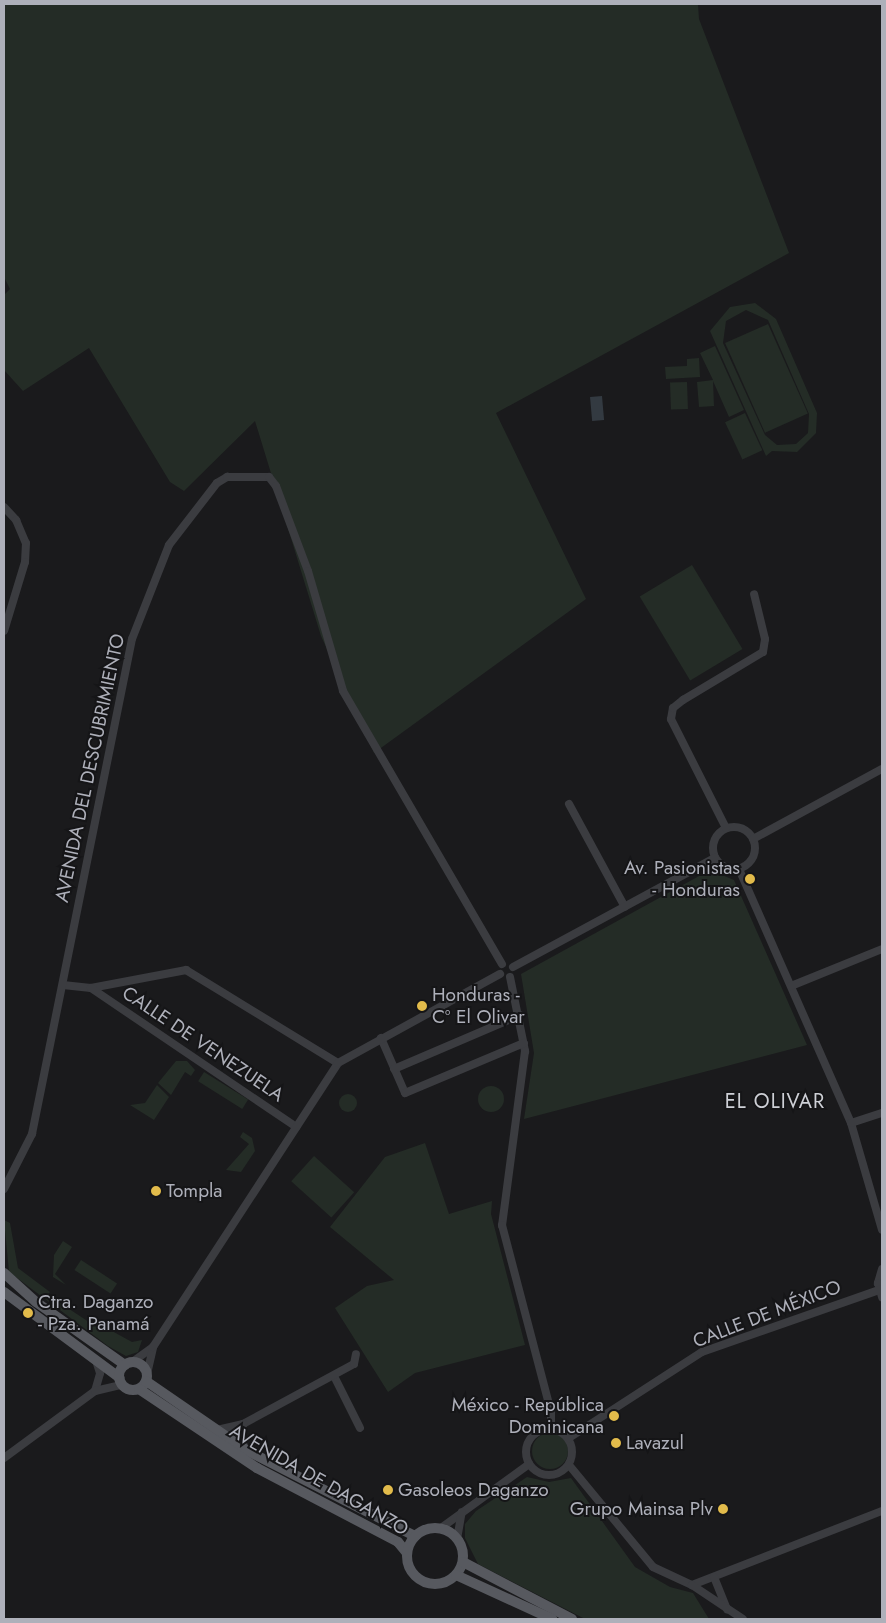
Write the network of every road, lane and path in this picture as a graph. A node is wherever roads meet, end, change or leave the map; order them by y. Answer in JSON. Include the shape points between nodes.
{"nodes":[{"id":1,"x":4,"y":507,"type":"edge"},
{"id":2,"x":754,"y":594,"type":"dead end"},
{"id":3,"x":4,"y":631,"type":"edge"},
{"id":4,"x":882,"y":769,"type":"edge"},
{"id":5,"x":569,"y":804,"type":"dead end"},
{"id":6,"x":726,"y":828,"type":"junction"},
{"id":7,"x":753,"y":839,"type":"junction"},
{"id":8,"x":715,"y":858,"type":"junction"},
{"id":9,"x":739,"y":869,"type":"junction"},
{"id":10,"x":625,"y":907,"type":"junction"},
{"id":11,"x":882,"y":949,"type":"edge"},
{"id":12,"x":502,"y":964,"type":"junction"},
{"id":13,"x":513,"y":967,"type":"junction"},
{"id":14,"x":500,"y":974,"type":"junction"},
{"id":15,"x":510,"y":978,"type":"junction"},
{"id":16,"x":63,"y":985,"type":"junction"},
{"id":17,"x":791,"y":986,"type":"junction"},
{"id":18,"x":91,"y":988,"type":"junction"},
{"id":19,"x":520,"y":1015,"type":"junction"},
{"id":20,"x":381,"y":1038,"type":"junction"},
{"id":21,"x":524,"y":1043,"type":"junction"},
{"id":22,"x":338,"y":1063,"type":"junction"},
{"id":23,"x":394,"y":1070,"type":"junction"},
{"id":24,"x":882,"y":1113,"type":"edge"},
{"id":25,"x":851,"y":1123,"type":"junction"},
{"id":26,"x":296,"y":1127,"type":"junction"},
{"id":27,"x":4,"y":1189,"type":"edge"},
{"id":28,"x":882,"y":1230,"type":"edge"},
{"id":29,"x":882,"y":1269,"type":"edge"},
{"id":30,"x":4,"y":1273,"type":"edge"},
{"id":31,"x":4,"y":1292,"type":"edge"},
{"id":32,"x":880,"y":1293,"type":"edge"},
{"id":33,"x":153,"y":1347,"type":"junction"},
{"id":34,"x":356,"y":1354,"type":"dead end"},
{"id":35,"x":96,"y":1361,"type":"junction"},
{"id":36,"x":128,"y":1364,"type":"junction"},
{"id":37,"x":334,"y":1376,"type":"junction"},
{"id":38,"x":147,"y":1377,"type":"junction"},
{"id":39,"x":121,"y":1381,"type":"junction"},
{"id":40,"x":139,"y":1389,"type":"junction"},
{"id":41,"x":95,"y":1391,"type":"junction"},
{"id":42,"x":243,"y":1424,"type":"junction"},
{"id":43,"x":360,"y":1428,"type":"dead end"},
{"id":44,"x":551,"y":1428,"type":"junction"},
{"id":45,"x":212,"y":1430,"type":"junction"},
{"id":46,"x":569,"y":1438,"type":"junction"},
{"id":47,"x":246,"y":1450,"type":"junction"},
{"id":48,"x":4,"y":1458,"type":"edge"},
{"id":49,"x":529,"y":1464,"type":"junction"},
{"id":50,"x":569,"y":1465,"type":"junction"},
{"id":51,"x":882,"y":1511,"type":"edge"},
{"id":52,"x":462,"y":1512,"type":"junction"},
{"id":53,"x":441,"y":1528,"type":"junction"},
{"id":54,"x":415,"y":1536,"type":"junction"},
{"id":55,"x":457,"y":1539,"type":"junction"},
{"id":56,"x":406,"y":1552,"type":"junction"},
{"id":57,"x":463,"y":1562,"type":"junction"},
{"id":58,"x":456,"y":1575,"type":"junction"},
{"id":59,"x":714,"y":1577,"type":"junction"},
{"id":60,"x":692,"y":1585,"type":"junction"},
{"id":61,"x":728,"y":1611,"type":"junction"},
{"id":62,"x":552,"y":1619,"type":"edge"},
{"id":63,"x":572,"y":1619,"type":"edge"},
{"id":64,"x":743,"y":1619,"type":"edge"}],
"edges":[{"from":1,"to":3,"type":"street","via":[[16,520],[26,543],[25,562]]},
{"from":2,"to":6,"type":"street","via":[[765,638],[763,652],[683,700],[673,708],[671,719]]},
{"from":4,"to":7,"type":"street"},
{"from":5,"to":10,"type":"street"},
{"from":6,"to":7,"type":"street","via":[[739,828]]},
{"from":6,"to":8,"type":"street","via":[[716,837]]},
{"from":7,"to":9,"type":"street","via":[[753,857]]},
{"from":8,"to":9,"type":"street","via":[[725,868]]},
{"from":8,"to":10,"type":"street"},
{"from":9,"to":17,"type":"street"},
{"from":10,"to":13,"type":"street"},
{"from":11,"to":17,"type":"street"},
{"from":12,"to":13,"type":"street"},
{"from":12,"to":14,"type":"street"},
{"from":12,"to":16,"type":"street","name":"AVENIDA DEL DESCUBRIMIENTO","via":[[343,691],[308,571],[276,486],[269,478],[246,475],[217,483],[169,545],[145,599],[119,689]]},
{"from":13,"to":15,"type":"street"},
{"from":14,"to":15,"type":"street"},
{"from":14,"to":20,"type":"street"},
{"from":15,"to":19,"type":"street"},
{"from":16,"to":18,"type":"street"},
{"from":16,"to":27,"type":"street","name":"AVENIDA DEL DESCUBRIMIENTO","via":[[32,1134]]},
{"from":17,"to":25,"type":"street"},
{"from":18,"to":22,"type":"street","via":[[186,970]]},
{"from":18,"to":26,"type":"street","name":"CALLE DE VENEZUELA"},
{"from":19,"to":21,"type":"street"},
{"from":19,"to":23,"type":"street"},
{"from":20,"to":22,"type":"street"},
{"from":20,"to":23,"type":"street"},
{"from":21,"to":23,"type":"street","via":[[405,1093]]},
{"from":21,"to":44,"type":"street","via":[[502,1225],[551,1412]]},
{"from":22,"to":26,"type":"street"},
{"from":24,"to":25,"type":"street"},
{"from":25,"to":28,"type":"street"},
{"from":26,"to":33,"type":"street"},
{"from":29,"to":32,"type":"street"},
{"from":30,"to":36,"type":"main road","via":[[56,1318]]},
{"from":31,"to":35,"type":"main road"},
{"from":32,"to":46,"type":"street","name":"CALLE DE MÉXICO","via":[[702,1352]]},
{"from":33,"to":36,"type":"street"},
{"from":33,"to":38,"type":"street"},
{"from":34,"to":37,"type":"street","via":[[354,1364]]},
{"from":35,"to":39,"type":"main road"},
{"from":35,"to":41,"type":"street","via":[[100,1374]]},
{"from":36,"to":38,"type":"main road","name":"AVENIDA DE DAGANZO","via":[[141,1364]]},
{"from":36,"to":39,"type":"main road"},
{"from":37,"to":42,"type":"street"},
{"from":37,"to":43,"type":"street"},
{"from":38,"to":40,"type":"main road"},
{"from":38,"to":45,"type":"main road","name":"AVENIDA DE DAGANZO"},
{"from":39,"to":40,"type":"main road","name":"AVENIDA DE DAGANZO"},
{"from":39,"to":41,"type":"street"},
{"from":40,"to":56,"type":"main road","name":"AVENIDA DE DAGANZO","via":[[257,1468],[398,1542]]},
{"from":41,"to":48,"type":"street"},
{"from":42,"to":45,"type":"street"},
{"from":42,"to":47,"type":"street","via":[[240,1435]]},
{"from":44,"to":46,"type":"street"},
{"from":44,"to":49,"type":"street","via":[[530,1437],[526,1450]]},
{"from":45,"to":47,"type":"main road","name":"AVENIDA DE DAGANZO"},
{"from":46,"to":50,"type":"street","via":[[573,1451]]},
{"from":47,"to":54,"type":"main road","name":"AVENIDA DE DAGANZO"},
{"from":49,"to":50,"type":"street","via":[[549,1475]]},
{"from":49,"to":52,"type":"street"},
{"from":50,"to":60,"type":"street","via":[[653,1568]]},
{"from":51,"to":59,"type":"street"},
{"from":52,"to":53,"type":"street"},
{"from":52,"to":55,"type":"street"},
{"from":53,"to":54,"type":"main road","via":[[427,1529]]},
{"from":53,"to":55,"type":"main road"},
{"from":54,"to":56,"type":"main road"},
{"from":55,"to":57,"type":"main road"},
{"from":56,"to":58,"type":"main road","via":[[407,1562],[418,1579],[438,1584]]},
{"from":57,"to":58,"type":"main road"},
{"from":57,"to":63,"type":"main road"},
{"from":58,"to":62,"type":"main road"},
{"from":59,"to":60,"type":"street"},
{"from":59,"to":61,"type":"street"},
{"from":60,"to":61,"type":"street"},
{"from":61,"to":64,"type":"street"}]}
